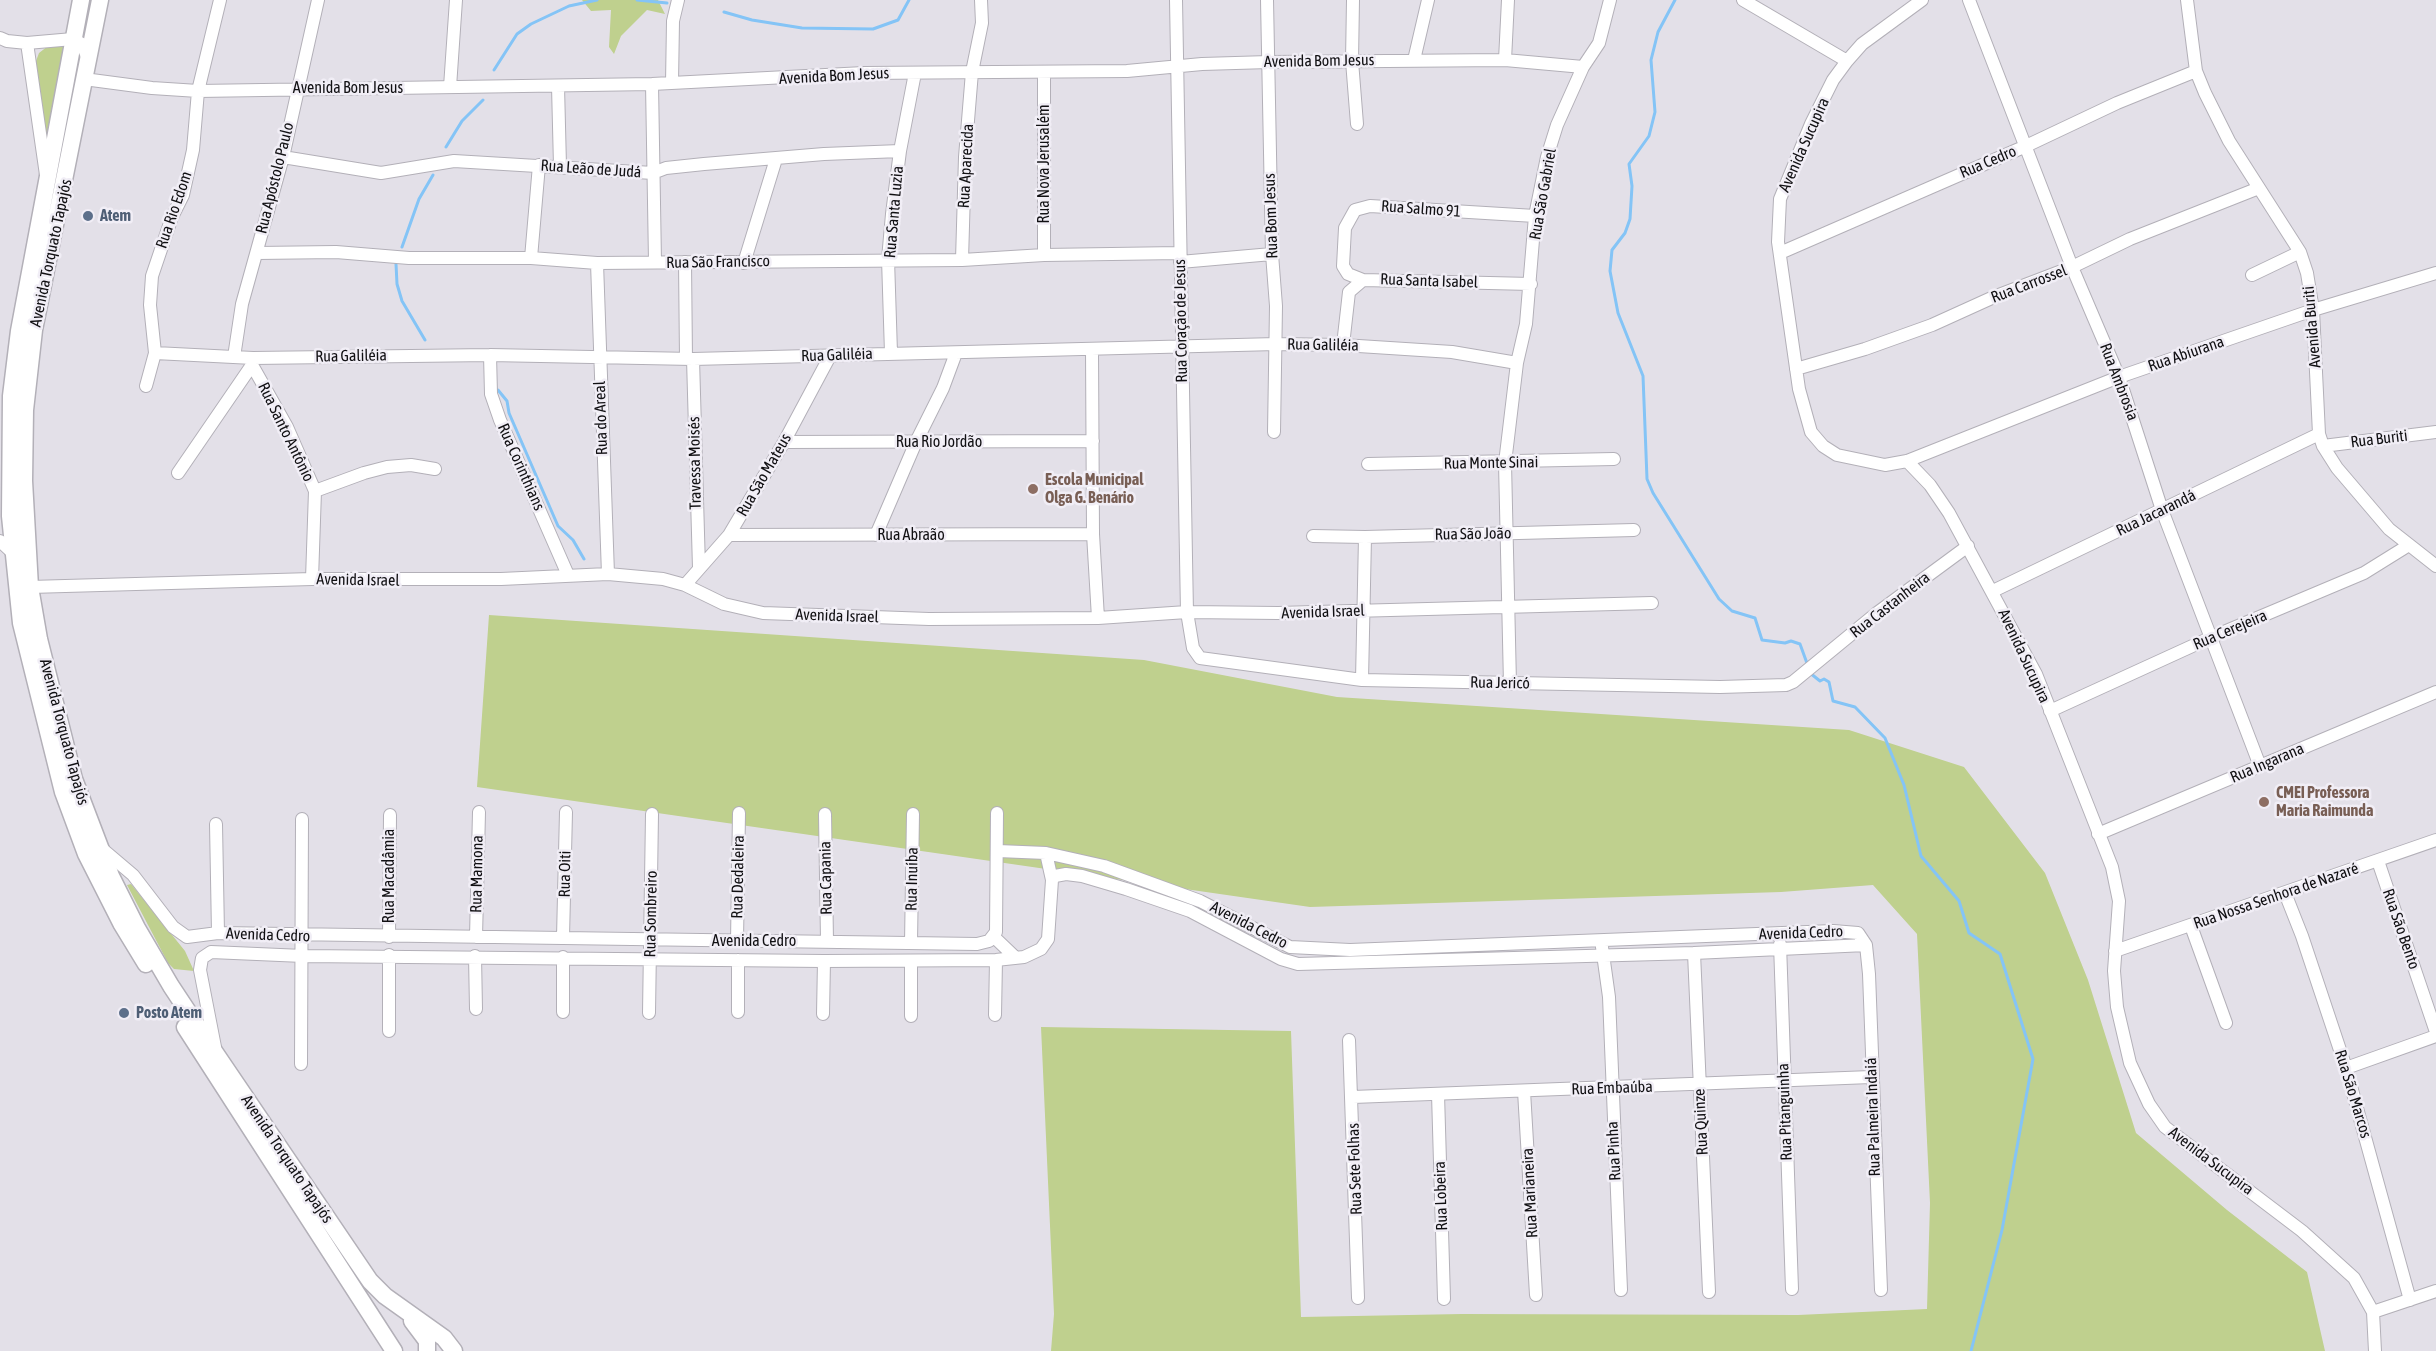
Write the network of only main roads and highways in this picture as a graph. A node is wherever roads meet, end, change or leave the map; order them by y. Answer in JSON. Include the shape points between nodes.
{"nodes":[{"id":1,"x":81,"y":0,"type":"edge"},
{"id":2,"x":99,"y":0,"type":"edge"},
{"id":3,"x":391,"y":1300,"type":"junction"},
{"id":4,"x":394,"y":1351,"type":"edge"},
{"id":5,"x":427,"y":1351,"type":"edge"},
{"id":6,"x":454,"y":1351,"type":"edge"}],
"edges":[{"from":1,"to":4,"type":"highway","name":"Avenida Torquato Tapajós","via":[[19,331],[11,396],[9,486],[21,623],[63,792],[86,854],[139,953]]},
{"from":2,"to":3,"type":"highway","name":"Avenida Torquato Tapajós","via":[[28,368],[24,481],[30,587],[39,639],[74,779],[99,847],[138,928],[171,987],[369,1281]]},
{"from":3,"to":5,"type":"highway","via":[[422,1332]]},
{"from":3,"to":6,"type":"highway","name":"Avenida Torquato Tapajós","via":[[437,1333]]}]}
